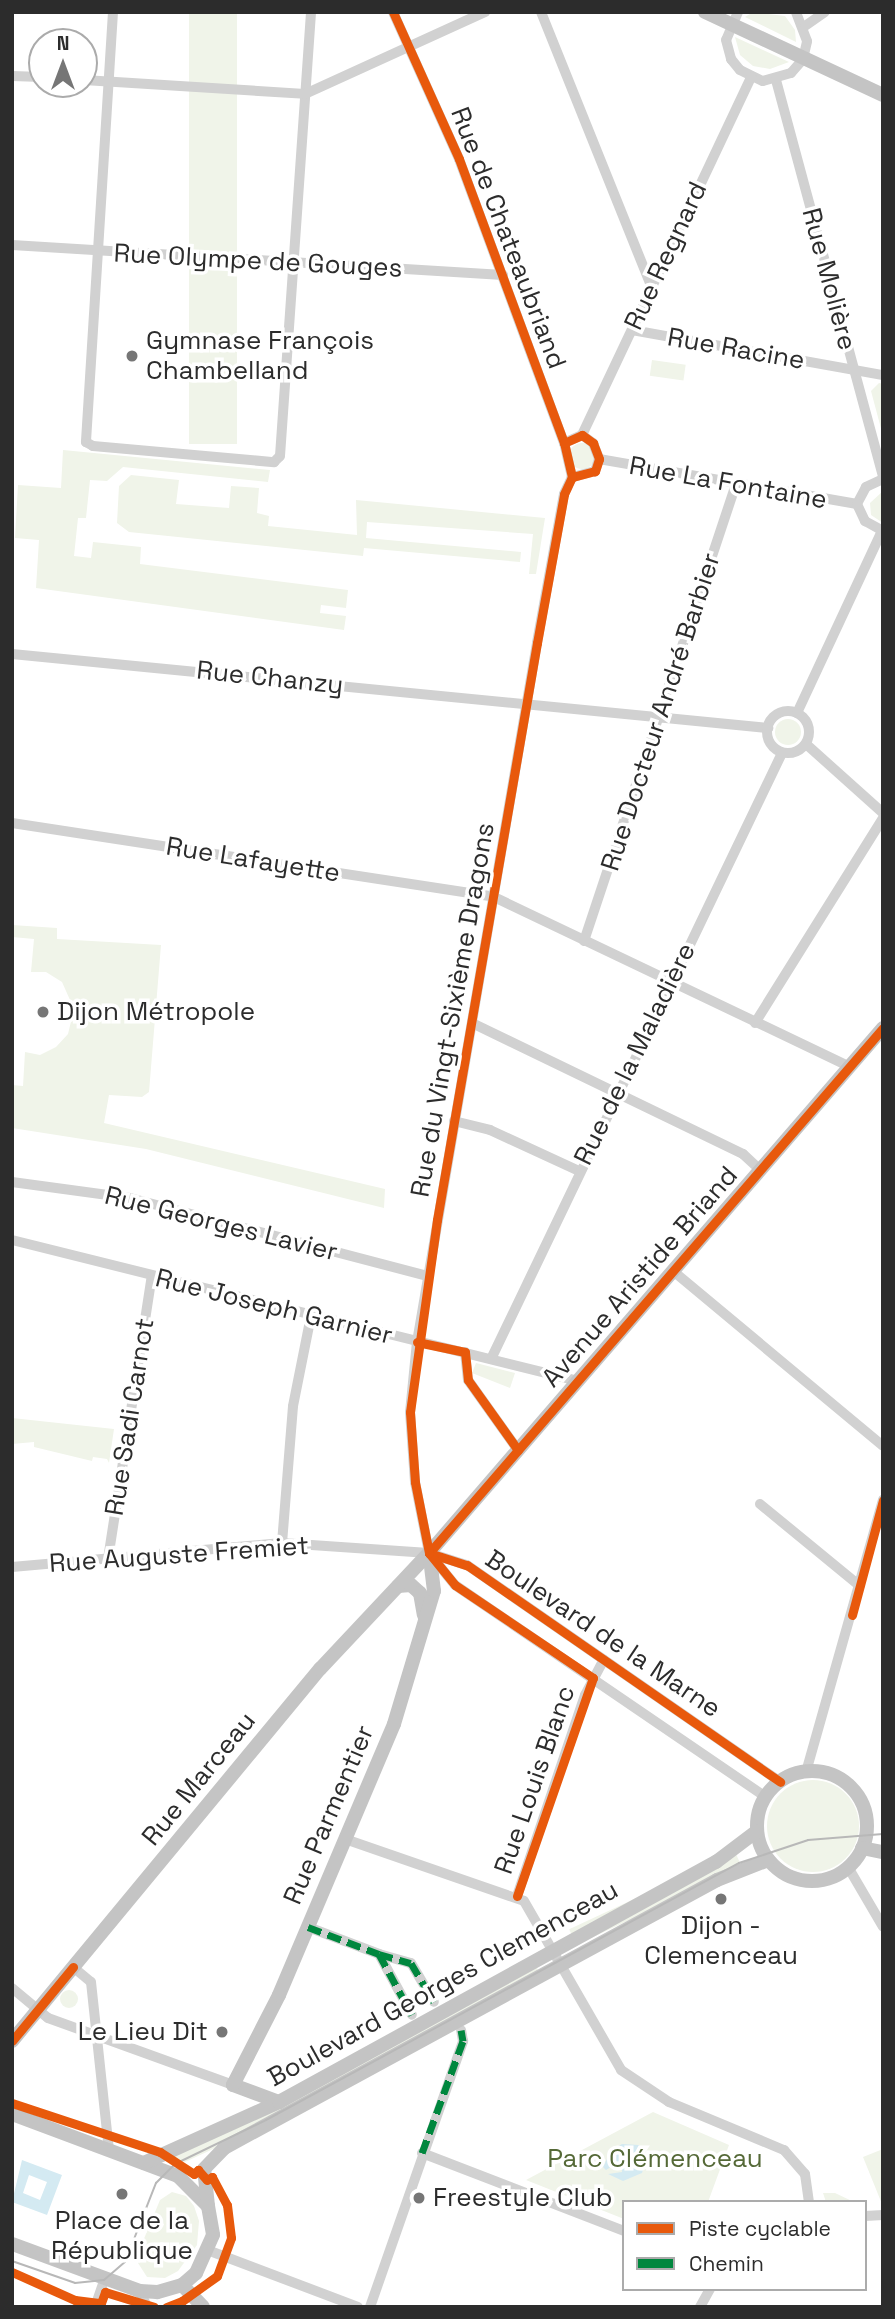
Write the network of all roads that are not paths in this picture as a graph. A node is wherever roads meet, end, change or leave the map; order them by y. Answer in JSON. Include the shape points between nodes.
{"nodes":[{"id":1,"x":113,"y":12,"type":"edge"},
{"id":2,"x":311,"y":12,"type":"edge"},
{"id":3,"x":393,"y":12,"type":"edge"},
{"id":4,"x":485,"y":12,"type":"edge"},
{"id":5,"x":541,"y":12,"type":"edge"},
{"id":6,"x":705,"y":12,"type":"edge"},
{"id":7,"x":796,"y":12,"type":"edge"},
{"id":8,"x":825,"y":12,"type":"edge"},
{"id":9,"x":734,"y":18,"type":"edge"},
{"id":10,"x":805,"y":26,"type":"junction"},
{"id":11,"x":411,"y":48,"type":"junction"},
{"id":12,"x":803,"y":59,"type":"junction"},
{"id":13,"x":751,"y":78,"type":"junction"},
{"id":14,"x":776,"y":80,"type":"junction"},
{"id":15,"x":98,"y":81,"type":"edge"},
{"id":16,"x":108,"y":81,"type":"junction"},
{"id":17,"x":305,"y":94,"type":"junction"},
{"id":18,"x":883,"y":96,"type":"edge"},
{"id":19,"x":12,"y":245,"type":"edge"},
{"id":20,"x":97,"y":251,"type":"junction"},
{"id":21,"x":293,"y":263,"type":"junction"},
{"id":22,"x":503,"y":275,"type":"junction"},
{"id":23,"x":651,"y":286,"type":"junction"},
{"id":24,"x":632,"y":330,"type":"junction"},
{"id":25,"x":854,"y":370,"type":"junction"},
{"id":26,"x":883,"y":375,"type":"edge"},
{"id":27,"x":582,"y":435,"type":"junction"},
{"id":28,"x":564,"y":443,"type":"junction"},
{"id":29,"x":599,"y":459,"type":"junction"},
{"id":30,"x":572,"y":477,"type":"junction"},
{"id":31,"x":883,"y":478,"type":"edge"},
{"id":32,"x":736,"y":484,"type":"junction"},
{"id":33,"x":857,"y":504,"type":"junction"},
{"id":34,"x":882,"y":531,"type":"edge"},
{"id":35,"x":12,"y":654,"type":"edge"},
{"id":36,"x":527,"y":706,"type":"junction"},
{"id":37,"x":797,"y":713,"type":"junction"},
{"id":38,"x":661,"y":719,"type":"junction"},
{"id":39,"x":768,"y":728,"type":"junction"},
{"id":40,"x":806,"y":744,"type":"junction"},
{"id":41,"x":782,"y":752,"type":"junction"},
{"id":42,"x":883,"y":813,"type":"edge"},
{"id":43,"x":883,"y":818,"type":"edge"},
{"id":44,"x":12,"y":823,"type":"edge"},
{"id":45,"x":494,"y":897,"type":"junction"},
{"id":46,"x":584,"y":940,"type":"junction"},
{"id":47,"x":669,"y":982,"type":"junction"},
{"id":48,"x":472,"y":1023,"type":"junction"},
{"id":49,"x":755,"y":1023,"type":"junction"},
{"id":50,"x":883,"y":1028,"type":"edge"},
{"id":51,"x":849,"y":1066,"type":"junction"},
{"id":52,"x":616,"y":1092,"type":"junction"},
{"id":53,"x":454,"y":1121,"type":"junction"},
{"id":54,"x":760,"y":1170,"type":"junction"},
{"id":55,"x":579,"y":1171,"type":"junction"},
{"id":56,"x":12,"y":1182,"type":"edge"},
{"id":57,"x":12,"y":1241,"type":"edge"},
{"id":58,"x":673,"y":1271,"type":"junction"},
{"id":59,"x":152,"y":1276,"type":"junction"},
{"id":60,"x":428,"y":1276,"type":"junction"},
{"id":61,"x":311,"y":1316,"type":"junction"},
{"id":62,"x":416,"y":1342,"type":"junction"},
{"id":63,"x":465,"y":1352,"type":"junction"},
{"id":64,"x":492,"y":1357,"type":"junction"},
{"id":65,"x":578,"y":1381,"type":"junction"},
{"id":66,"x":883,"y":1446,"type":"edge"},
{"id":67,"x":518,"y":1450,"type":"junction"},
{"id":68,"x":883,"y":1500,"type":"edge"},
{"id":69,"x":760,"y":1504,"type":"dead end"},
{"id":70,"x":282,"y":1542,"type":"junction"},
{"id":71,"x":429,"y":1553,"type":"junction"},
{"id":72,"x":108,"y":1559,"type":"junction"},
{"id":73,"x":12,"y":1567,"type":"edge"},
{"id":74,"x":398,"y":1586,"type":"junction"},
{"id":75,"x":860,"y":1587,"type":"junction"},
{"id":76,"x":423,"y":1622,"type":"junction"},
{"id":77,"x":604,"y":1660,"type":"junction"},
{"id":78,"x":593,"y":1678,"type":"junction"},
{"id":79,"x":806,"y":1772,"type":"junction"},
{"id":80,"x":780,"y":1782,"type":"junction"},
{"id":81,"x":766,"y":1797,"type":"junction"},
{"id":82,"x":757,"y":1831,"type":"junction"},
{"id":83,"x":345,"y":1839,"type":"junction"},
{"id":84,"x":862,"y":1848,"type":"junction"},
{"id":85,"x":883,"y":1852,"type":"edge"},
{"id":86,"x":768,"y":1860,"type":"junction"},
{"id":87,"x":848,"y":1867,"type":"junction"},
{"id":88,"x":517,"y":1896,"type":"junction"},
{"id":89,"x":308,"y":1927,"type":"junction"},
{"id":90,"x":883,"y":1927,"type":"edge"},
{"id":91,"x":554,"y":1948,"type":"junction"},
{"id":92,"x":379,"y":1954,"type":"junction"},
{"id":93,"x":73,"y":1967,"type":"junction"},
{"id":94,"x":564,"y":1967,"type":"junction"},
{"id":95,"x":12,"y":1988,"type":"edge"},
{"id":96,"x":434,"y":2002,"type":"dead end"},
{"id":97,"x":37,"y":2011,"type":"junction"},
{"id":98,"x":412,"y":2015,"type":"dead end"},
{"id":99,"x":461,"y":2030,"type":"dead end"},
{"id":100,"x":98,"y":2037,"type":"junction"},
{"id":101,"x":12,"y":2041,"type":"edge"},
{"id":102,"x":233,"y":2085,"type":"junction"},
{"id":103,"x":279,"y":2102,"type":"junction"},
{"id":104,"x":12,"y":2115,"type":"edge"},
{"id":105,"x":109,"y":2150,"type":"junction"},
{"id":106,"x":422,"y":2153,"type":"junction"},
{"id":107,"x":144,"y":2163,"type":"junction"},
{"id":108,"x":809,"y":2200,"type":"edge"},
{"id":109,"x":208,"y":2206,"type":"junction"},
{"id":110,"x":622,"y":2230,"type":"edge"},
{"id":111,"x":12,"y":2244,"type":"edge"},
{"id":112,"x":210,"y":2251,"type":"junction"},
{"id":113,"x":105,"y":2278,"type":"junction"},
{"id":114,"x":182,"y":2285,"type":"junction"},
{"id":115,"x":140,"y":2291,"type":"junction"},
{"id":116,"x":709,"y":2291,"type":"edge"},
{"id":117,"x":95,"y":2307,"type":"edge"},
{"id":118,"x":147,"y":2307,"type":"edge"},
{"id":119,"x":203,"y":2307,"type":"edge"},
{"id":120,"x":358,"y":2307,"type":"edge"},
{"id":121,"x":370,"y":2307,"type":"edge"},
{"id":122,"x":700,"y":2307,"type":"edge"}],
"edges":[{"from":1,"to":16,"type":"street"},
{"from":2,"to":17,"type":"street"},
{"from":3,"to":11,"type":"street","name":"Rue de Chateaubriand"},
{"from":4,"to":11,"type":"street"},
{"from":5,"to":23,"type":"street"},
{"from":6,"to":9,"type":"main road"},
{"from":7,"to":10,"type":"street"},
{"from":8,"to":10,"type":"street"},
{"from":9,"to":12,"type":"main road"},
{"from":9,"to":13,"type":"street","via":[[726,40],[731,59]]},
{"from":10,"to":12,"type":"street"},
{"from":11,"to":17,"type":"street"},
{"from":11,"to":22,"type":"street","name":"Rue de Chateaubriand"},
{"from":12,"to":14,"type":"street","via":[[791,73]]},
{"from":12,"to":18,"type":"main road"},
{"from":13,"to":14,"type":"street"},
{"from":13,"to":23,"type":"street","name":"Rue Regnard"},
{"from":14,"to":25,"type":"street","name":"Rue Molière"},
{"from":15,"to":16,"type":"street"},
{"from":16,"to":17,"type":"street"},
{"from":16,"to":20,"type":"street"},
{"from":17,"to":21,"type":"street"},
{"from":19,"to":20,"type":"street","name":"Rue Olympe de Gouges"},
{"from":20,"to":21,"type":"street","name":"Rue Olympe de Gouges"},
{"from":20,"to":21,"type":"street","via":[[86,442],[274,462],[280,456]]},
{"from":21,"to":22,"type":"street","name":"Rue Olympe de Gouges"},
{"from":22,"to":28,"type":"street","name":"Rue de Chateaubriand"},
{"from":23,"to":24,"type":"street","name":"Rue Regnard"},
{"from":24,"to":25,"type":"street","name":"Rue Racine"},
{"from":24,"to":27,"type":"street","name":"Rue Regnard"},
{"from":25,"to":26,"type":"street","name":"Rue Racine"},
{"from":25,"to":31,"type":"street","name":"Rue Molière"},
{"from":27,"to":28,"type":"street"},
{"from":27,"to":29,"type":"street","via":[[593,443]]},
{"from":28,"to":30,"type":"street","name":"Rue de Chateaubriand"},
{"from":29,"to":30,"type":"street","via":[[594,471]]},
{"from":29,"to":32,"type":"street","name":"Rue La Fontaine"},
{"from":30,"to":36,"type":"street","name":"Rue du Vingt-Sixième Dragons","via":[[564,495]]},
{"from":31,"to":33,"type":"street","via":[[866,486]]},
{"from":32,"to":33,"type":"street","name":"Rue La Fontaine"},
{"from":32,"to":38,"type":"street","name":"Rue Docteur André Barbier"},
{"from":33,"to":34,"type":"street","via":[[865,521]]},
{"from":34,"to":37,"type":"street"},
{"from":35,"to":36,"type":"street","name":"Rue Chanzy"},
{"from":36,"to":38,"type":"street","name":"Rue Chanzy"},
{"from":36,"to":45,"type":"street","name":"Rue du Vingt-Sixième Dragons"},
{"from":37,"to":39,"type":"street","via":[[777,715]]},
{"from":37,"to":40,"type":"street","via":[[808,726]]},
{"from":38,"to":39,"type":"street","name":"Rue Chanzy"},
{"from":38,"to":46,"type":"street","name":"Rue Docteur André Barbier"},
{"from":39,"to":41,"type":"street","via":[[771,744]]},
{"from":40,"to":41,"type":"street","via":[[795,752]]},
{"from":40,"to":42,"type":"street"},
{"from":41,"to":47,"type":"street","name":"Rue de la Maladière"},
{"from":43,"to":49,"type":"street"},
{"from":44,"to":45,"type":"street","name":"Rue Lafayette"},
{"from":45,"to":46,"type":"street","name":"Rue Lafayette"},
{"from":45,"to":48,"type":"street","name":"Rue du Vingt-Sixième Dragons"},
{"from":46,"to":47,"type":"street","name":"Rue Lafayette"},
{"from":47,"to":49,"type":"street","name":"Rue Lafayette"},
{"from":47,"to":52,"type":"street","name":"Rue de la Maladière"},
{"from":48,"to":52,"type":"street"},
{"from":48,"to":53,"type":"street","name":"Rue du Vingt-Sixième Dragons"},
{"from":49,"to":51,"type":"street","name":"Rue Lafayette"},
{"from":50,"to":51,"type":"main road","name":"Avenue Aristide Briand"},
{"from":51,"to":54,"type":"main road","name":"Avenue Aristide Briand"},
{"from":52,"to":54,"type":"street","via":[[743,1154]]},
{"from":52,"to":55,"type":"street","name":"Rue de la Maladière"},
{"from":53,"to":55,"type":"street","via":[[490,1130]]},
{"from":53,"to":60,"type":"street","name":"Rue du Vingt-Sixième Dragons"},
{"from":54,"to":58,"type":"main road","name":"Avenue Aristide Briand"},
{"from":55,"to":64,"type":"street","name":"Rue de la Maladière"},
{"from":56,"to":60,"type":"street","name":"Rue Georges Lavier","via":[[130,1198]]},
{"from":57,"to":59,"type":"street","name":"Rue Joseph Garnier"},
{"from":58,"to":65,"type":"main road","name":"Avenue Aristide Briand"},
{"from":58,"to":66,"type":"street"},
{"from":59,"to":61,"type":"street","name":"Rue Joseph Garnier"},
{"from":59,"to":72,"type":"street","name":"Rue Sadi Carnot"},
{"from":60,"to":62,"type":"street","name":"Rue du Vingt-Sixième Dragons"},
{"from":61,"to":62,"type":"street","name":"Rue Joseph Garnier"},
{"from":61,"to":70,"type":"street","via":[[293,1406]]},
{"from":62,"to":63,"type":"street","name":"Rue Joseph Garnier"},
{"from":62,"to":71,"type":"street","name":"Rue du Vingt-Sixième Dragons","via":[[410,1440]]},
{"from":63,"to":64,"type":"street","name":"Rue Joseph Garnier"},
{"from":63,"to":67,"type":"street","via":[[468,1380]]},
{"from":64,"to":65,"type":"street","name":"Rue Joseph Garnier"},
{"from":65,"to":67,"type":"main road","name":"Avenue Aristide Briand"},
{"from":67,"to":71,"type":"main road","name":"Avenue Aristide Briand"},
{"from":68,"to":75,"type":"street"},
{"from":69,"to":75,"type":"street"},
{"from":70,"to":71,"type":"street","name":"Rue Auguste Fremiet"},
{"from":70,"to":72,"type":"street","name":"Rue Auguste Fremiet"},
{"from":71,"to":74,"type":"main road","name":"Rue Marceau"},
{"from":71,"to":76,"type":"main road","name":"Rue Parmentier","via":[[434,1591]]},
{"from":71,"to":77,"type":"street","name":"Boulevard de la Marne","via":[[467,1565]]},
{"from":71,"to":78,"type":"street","name":"Boulevard de la Marne","via":[[455,1585]]},
{"from":72,"to":73,"type":"street","name":"Rue Auguste Fremiet"},
{"from":74,"to":76,"type":"main road","via":[[411,1585],[420,1593]]},
{"from":74,"to":93,"type":"main road","name":"Rue Marceau","via":[[320,1669]]},
{"from":75,"to":79,"type":"street"},
{"from":76,"to":83,"type":"main road","name":"Rue Parmentier","via":[[394,1724]]},
{"from":77,"to":78,"type":"street","name":"Boulevard de la Marne"},
{"from":77,"to":80,"type":"street","name":"Boulevard de la Marne"},
{"from":78,"to":81,"type":"street","name":"Boulevard de la Marne"},
{"from":78,"to":88,"type":"street","name":"Rue Louis Blanc"},
{"from":79,"to":80,"type":"main road"},
{"from":79,"to":84,"type":"main road","via":[[837,1778],[853,1791],[866,1819]]},
{"from":80,"to":81,"type":"main road"},
{"from":81,"to":82,"type":"main road"},
{"from":82,"to":86,"type":"main road"},
{"from":82,"to":91,"type":"main road","name":"Boulevard Georges Clemenceau","via":[[716,1862]]},
{"from":83,"to":88,"type":"street"},
{"from":83,"to":89,"type":"main road","name":"Rue Parmentier"},
{"from":84,"to":85,"type":"main road"},
{"from":84,"to":87,"type":"main road"},
{"from":86,"to":87,"type":"main road","via":[[781,1872],[807,1881],[833,1877]]},
{"from":86,"to":94,"type":"main road","name":"Boulevard Georges Clemenceau","via":[[717,1880]]},
{"from":87,"to":90,"type":"street"},
{"from":88,"to":91,"type":"street","via":[[530,1908]]},
{"from":89,"to":92,"type":"street"},
{"from":89,"to":102,"type":"main road","name":"Rue Parmentier"},
{"from":91,"to":94,"type":"street"},
{"from":91,"to":103,"type":"main road","name":"Boulevard Georges Clemenceau"},
{"from":92,"to":96,"type":"street","via":[[411,1964]]},
{"from":92,"to":98,"type":"street"},
{"from":93,"to":97,"type":"main road","name":"Rue Marceau"},
{"from":93,"to":100,"type":"street","via":[[91,1982]]},
{"from":94,"to":108,"type":"street","via":[[621,2070],[669,2102],[784,2150],[806,2174]]},
{"from":94,"to":109,"type":"main road","name":"Boulevard Georges Clemenceau","via":[[215,2154],[203,2175]]},
{"from":95,"to":97,"type":"street"},
{"from":97,"to":100,"type":"street"},
{"from":97,"to":101,"type":"main road","name":"Rue Marceau"},
{"from":99,"to":106,"type":"street","via":[[463,2041]]},
{"from":100,"to":102,"type":"street"},
{"from":100,"to":105,"type":"street"},
{"from":102,"to":103,"type":"main road"},
{"from":103,"to":107,"type":"main road","name":"Boulevard Georges Clemenceau"},
{"from":104,"to":105,"type":"main road"},
{"from":105,"to":107,"type":"main road"},
{"from":106,"to":110,"type":"street"},
{"from":106,"to":121,"type":"street"},
{"from":107,"to":109,"type":"main road","via":[[190,2183]]},
{"from":109,"to":112,"type":"main road","via":[[213,2235]]},
{"from":111,"to":113,"type":"main road"},
{"from":112,"to":114,"type":"main road"},
{"from":112,"to":120,"type":"street"},
{"from":113,"to":115,"type":"main road"},
{"from":113,"to":117,"type":"street"},
{"from":114,"to":115,"type":"main road"},
{"from":114,"to":119,"type":"main road"},
{"from":115,"to":118,"type":"street"},
{"from":116,"to":122,"type":"street"}]}
